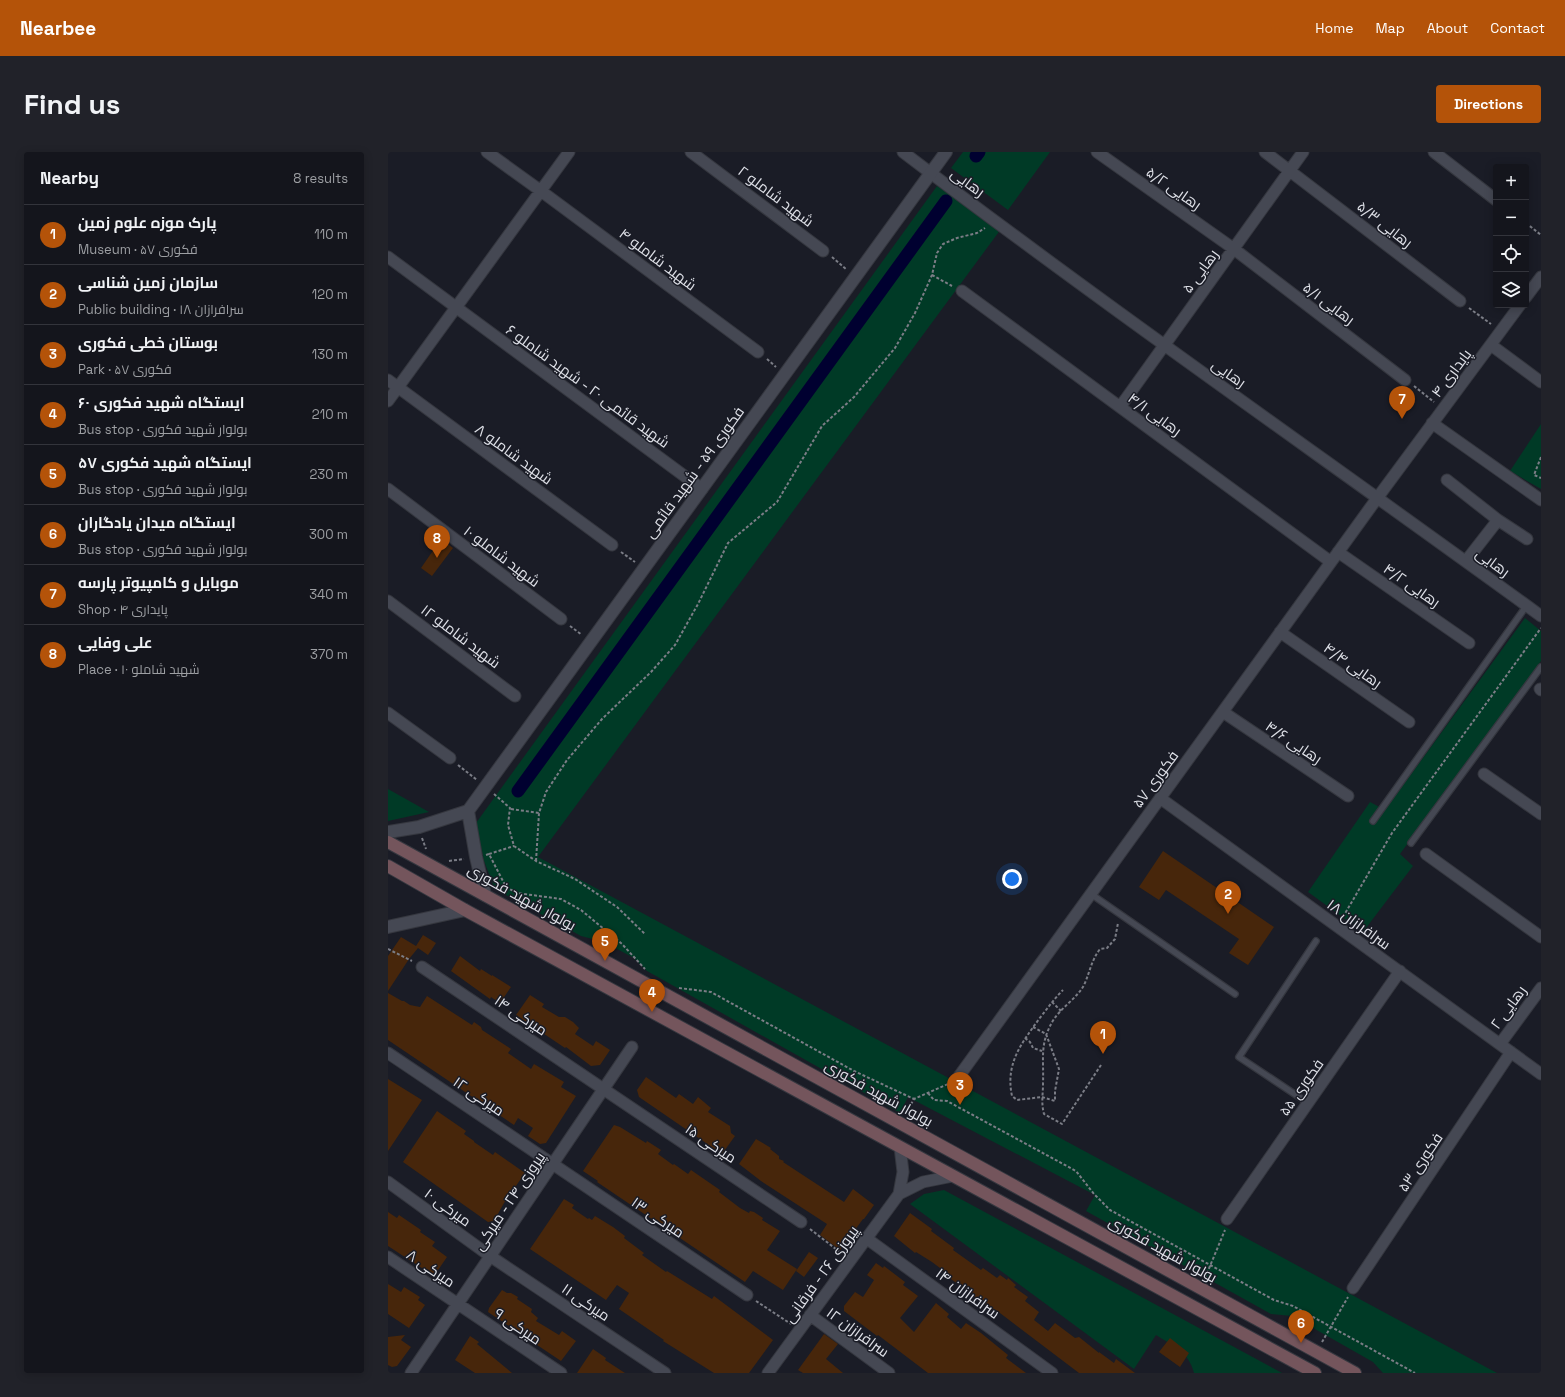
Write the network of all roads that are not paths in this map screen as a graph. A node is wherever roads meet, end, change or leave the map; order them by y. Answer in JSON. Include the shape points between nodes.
{"nodes":[{"id":1,"x":487,"y":152,"type":"edge"},
{"id":2,"x":569,"y":152,"type":"edge"},
{"id":3,"x":691,"y":152,"type":"edge"},
{"id":4,"x":903,"y":152,"type":"edge"},
{"id":5,"x":946,"y":152,"type":"edge"},
{"id":6,"x":1097,"y":152,"type":"edge"},
{"id":7,"x":1265,"y":152,"type":"edge"},
{"id":8,"x":1303,"y":152,"type":"edge"},
{"id":9,"x":1434,"y":152,"type":"edge"},
{"id":10,"x":1291,"y":170,"type":"junction"},
{"id":11,"x":931,"y":173,"type":"junction"},
{"id":12,"x":541,"y":190,"type":"junction"},
{"id":13,"x":1493,"y":198,"type":"edge"},
{"id":14,"x":1234,"y":249,"type":"junction"},
{"id":15,"x":823,"y":251,"type":"road end"},
{"id":16,"x":388,"y":256,"type":"edge"},
{"id":17,"x":1541,"y":277,"type":"edge"},
{"id":18,"x":962,"y":291,"type":"road end"},
{"id":19,"x":1529,"y":293,"type":"edge"},
{"id":20,"x":1460,"y":301,"type":"road end"},
{"id":21,"x":456,"y":306,"type":"junction"},
{"id":22,"x":1518,"y":308,"type":"edge"},
{"id":23,"x":1491,"y":345,"type":"junction"},
{"id":24,"x":1165,"y":346,"type":"junction"},
{"id":25,"x":758,"y":352,"type":"road end"},
{"id":26,"x":388,"y":380,"type":"edge"},
{"id":27,"x":1405,"y":380,"type":"road end"},
{"id":28,"x":1541,"y":382,"type":"edge"},
{"id":29,"x":398,"y":387,"type":"junction"},
{"id":30,"x":388,"y":402,"type":"edge"},
{"id":31,"x":1120,"y":407,"type":"junction"},
{"id":32,"x":1432,"y":424,"type":"junction"},
{"id":33,"x":1447,"y":480,"type":"dead end"},
{"id":34,"x":388,"y":489,"type":"edge"},
{"id":35,"x":702,"y":489,"type":"junction"},
{"id":36,"x":1378,"y":497,"type":"junction"},
{"id":37,"x":1541,"y":500,"type":"edge"},
{"id":38,"x":1498,"y":520,"type":"junction"},
{"id":39,"x":1527,"y":539,"type":"dead end"},
{"id":40,"x":612,"y":545,"type":"road end"},
{"id":41,"x":1338,"y":552,"type":"junction"},
{"id":42,"x":1466,"y":561,"type":"junction"},
{"id":43,"x":1331,"y":562,"type":"junction"},
{"id":44,"x":388,"y":601,"type":"edge"},
{"id":45,"x":1527,"y":605,"type":"junction"},
{"id":46,"x":1541,"y":616,"type":"edge"},
{"id":47,"x":560,"y":619,"type":"road end"},
{"id":48,"x":1280,"y":632,"type":"junction"},
{"id":49,"x":1469,"y":643,"type":"dead end"},
{"id":50,"x":1541,"y":667,"type":"edge"},
{"id":51,"x":515,"y":696,"type":"dead end"},
{"id":52,"x":1223,"y":712,"type":"junction"},
{"id":53,"x":388,"y":713,"type":"edge"},
{"id":54,"x":1410,"y":722,"type":"dead end"},
{"id":55,"x":450,"y":758,"type":"road end"},
{"id":56,"x":1484,"y":774,"type":"dead end"},
{"id":57,"x":1348,"y":796,"type":"dead end"},
{"id":58,"x":1160,"y":798,"type":"junction"},
{"id":59,"x":468,"y":811,"type":"junction"},
{"id":60,"x":1541,"y":814,"type":"edge"},
{"id":61,"x":1373,"y":820,"type":"dead end"},
{"id":62,"x":388,"y":832,"type":"edge"},
{"id":63,"x":388,"y":842,"type":"edge"},
{"id":64,"x":1410,"y":843,"type":"dead end"},
{"id":65,"x":1426,"y":854,"type":"dead end"},
{"id":66,"x":388,"y":866,"type":"edge"},
{"id":67,"x":1091,"y":894,"type":"junction"},
{"id":68,"x":485,"y":895,"type":"junction"},
{"id":69,"x":465,"y":910,"type":"junction"},
{"id":70,"x":388,"y":927,"type":"edge"},
{"id":71,"x":1541,"y":937,"type":"edge"},
{"id":72,"x":1316,"y":942,"type":"dead end"},
{"id":73,"x":422,"y":967,"type":"road end"},
{"id":74,"x":1400,"y":971,"type":"junction"},
{"id":75,"x":1541,"y":988,"type":"edge"},
{"id":76,"x":1235,"y":994,"type":"dead end"},
{"id":77,"x":1500,"y":1044,"type":"junction"},
{"id":78,"x":632,"y":1047,"type":"dead end"},
{"id":79,"x":1511,"y":1052,"type":"junction"},
{"id":80,"x":388,"y":1054,"type":"edge"},
{"id":81,"x":1541,"y":1074,"type":"edge"},
{"id":82,"x":957,"y":1079,"type":"road end"},
{"id":83,"x":604,"y":1089,"type":"junction"},
{"id":84,"x":1308,"y":1102,"type":"junction"},
{"id":85,"x":900,"y":1147,"type":"junction"},
{"id":86,"x":552,"y":1164,"type":"junction"},
{"id":87,"x":953,"y":1176,"type":"junction"},
{"id":88,"x":388,"y":1182,"type":"edge"},
{"id":89,"x":899,"y":1194,"type":"junction"},
{"id":90,"x":1227,"y":1219,"type":"road end"},
{"id":91,"x":801,"y":1222,"type":"road end"},
{"id":92,"x":866,"y":1238,"type":"junction"},
{"id":93,"x":490,"y":1256,"type":"junction"},
{"id":94,"x":388,"y":1257,"type":"edge"},
{"id":95,"x":1353,"y":1288,"type":"road end"},
{"id":96,"x":747,"y":1295,"type":"road end"},
{"id":97,"x":458,"y":1304,"type":"junction"},
{"id":98,"x":810,"y":1315,"type":"junction"},
{"id":99,"x":411,"y":1373,"type":"edge"},
{"id":100,"x":561,"y":1373,"type":"edge"},
{"id":101,"x":665,"y":1373,"type":"edge"},
{"id":102,"x":768,"y":1373,"type":"edge"},
{"id":103,"x":889,"y":1373,"type":"edge"},
{"id":104,"x":1052,"y":1373,"type":"edge"},
{"id":105,"x":1315,"y":1373,"type":"edge"},
{"id":106,"x":1355,"y":1373,"type":"edge"}],
"edges":[{"from":1,"to":12,"type":"street","name":"شهید شاملو ۴"},
{"from":2,"to":12,"type":"street"},
{"from":3,"to":15,"type":"street","name":"شهید شاملو ۲"},
{"from":4,"to":11,"type":"street","name":"رهایی"},
{"from":5,"to":11,"type":"street","name":"فکوری ۵۹ - شهید قائمی"},
{"from":6,"to":14,"type":"street","name":"رهایی ۵/۲"},
{"from":7,"to":10,"type":"street","name":"رهایی ۵/۳"},
{"from":8,"to":10,"type":"street","name":"رهایی ۵"},
{"from":9,"to":13,"type":"street"},
{"from":10,"to":14,"type":"street","name":"رهایی ۵"},
{"from":10,"to":20,"type":"street","name":"رهایی ۵/۳"},
{"from":11,"to":24,"type":"street","name":"رهایی"},
{"from":11,"to":35,"type":"street","name":"فکوری ۵۹ - شهید قائمی"},
{"from":12,"to":21,"type":"street"},
{"from":12,"to":25,"type":"street","name":"شهید شاملو ۴"},
{"from":14,"to":24,"type":"street","name":"رهایی ۵"},
{"from":14,"to":27,"type":"street","name":"رهایی ۵/۱"},
{"from":16,"to":21,"type":"street","name":"شهید قائمی ۲۰ - شهید شاملو ۶"},
{"from":17,"to":19,"type":"street"},
{"from":18,"to":31,"type":"street","name":"رهایی ۴/۱"},
{"from":21,"to":29,"type":"street"},
{"from":21,"to":35,"type":"street","name":"شهید قائمی ۲۰ - شهید شاملو ۶"},
{"from":22,"to":23,"type":"street","name":"پایداری ۴"},
{"from":23,"to":28,"type":"street"},
{"from":23,"to":32,"type":"street","name":"پایداری ۴"},
{"from":24,"to":31,"type":"street","name":"رهایی ۵"},
{"from":24,"to":36,"type":"street","name":"رهایی"},
{"from":26,"to":29,"type":"street","name":"شهید شاملو ۸"},
{"from":29,"to":30,"type":"street"},
{"from":29,"to":40,"type":"street","name":"شهید شاملو ۸"},
{"from":31,"to":43,"type":"street","name":"رهایی ۴/۱"},
{"from":32,"to":36,"type":"street","name":"پایداری ۴"},
{"from":32,"to":37,"type":"street"},
{"from":33,"to":38,"type":"street"},
{"from":34,"to":47,"type":"street","name":"شهید شاملو ۱۰"},
{"from":35,"to":59,"type":"street","name":"فکوری ۵۹ - شهید قائمی"},
{"from":36,"to":41,"type":"street","name":"فکوری ۵۷"},
{"from":36,"to":42,"type":"street","name":"رهایی"},
{"from":38,"to":39,"type":"street"},
{"from":38,"to":42,"type":"street"},
{"from":41,"to":43,"type":"street","name":"فکوری ۵۷"},
{"from":41,"to":49,"type":"street","name":"رهایی ۴/۲"},
{"from":42,"to":45,"type":"street","name":"رهایی"},
{"from":43,"to":48,"type":"street","name":"فکوری ۵۷"},
{"from":44,"to":51,"type":"street","name":"شهید شاملو ۱۲"},
{"from":45,"to":46,"type":"street","name":"رهایی"},
{"from":45,"to":61,"type":"lane"},
{"from":48,"to":52,"type":"street","name":"فکوری ۵۷"},
{"from":48,"to":54,"type":"street","name":"رهایی ۴/۴"},
{"from":50,"to":64,"type":"lane"},
{"from":52,"to":57,"type":"street","name":"رهایی ۴/۶"},
{"from":52,"to":58,"type":"street","name":"فکوری ۵۷"},
{"from":53,"to":55,"type":"street"},
{"from":56,"to":60,"type":"street"},
{"from":58,"to":67,"type":"street","name":"فکوری ۵۷"},
{"from":58,"to":74,"type":"street","name":"سرافرازان ۱۸"},
{"from":59,"to":62,"type":"street","via":[[419,827]]},
{"from":59,"to":68,"type":"street"},
{"from":63,"to":68,"type":"main road","name":"بولوار شهید فکوری"},
{"from":65,"to":71,"type":"street"},
{"from":66,"to":69,"type":"main road"},
{"from":67,"to":76,"type":"lane"},
{"from":67,"to":82,"type":"street","name":"فکوری ۵۷"},
{"from":68,"to":106,"type":"main road","name":"بولوار شهید فکوری"},
{"from":69,"to":70,"type":"street"},
{"from":69,"to":85,"type":"main road"},
{"from":72,"to":84,"type":"lane","via":[[1239,1057]]},
{"from":73,"to":83,"type":"street","name":"میرکی ۱۴"},
{"from":74,"to":77,"type":"street","name":"سرافرازان ۱۸"},
{"from":74,"to":84,"type":"street","name":"فکوری ۵۵"},
{"from":75,"to":77,"type":"street","name":"رهایی ۲"},
{"from":77,"to":79,"type":"street","name":"سرافرازان ۱۸"},
{"from":78,"to":83,"type":"street","name":"پیروزی ۲۴ - میرکی"},
{"from":79,"to":81,"type":"street","name":"سرافرازان ۱۸"},
{"from":79,"to":95,"type":"street","name":"فکوری ۵۳"},
{"from":80,"to":86,"type":"street","name":"میرکی ۱۲"},
{"from":83,"to":86,"type":"street","name":"پیروزی ۲۴ - میرکی"},
{"from":83,"to":91,"type":"street","name":"میرکی ۱۵"},
{"from":84,"to":90,"type":"street","name":"فکوری ۵۵"},
{"from":85,"to":87,"type":"main road"},
{"from":85,"to":89,"type":"street","via":[[903,1172]]},
{"from":86,"to":93,"type":"street","name":"پیروزی ۲۴ - میرکی"},
{"from":86,"to":96,"type":"street","name":"میرکی ۱۳"},
{"from":87,"to":89,"type":"street","via":[[923,1182]]},
{"from":87,"to":105,"type":"main road"},
{"from":88,"to":93,"type":"street","name":"میرکی ۱۰"},
{"from":89,"to":92,"type":"street","name":"پیروزی ۲۶ - فرقانی"},
{"from":92,"to":98,"type":"street","name":"پیروزی ۲۶ - فرقانی"},
{"from":92,"to":104,"type":"street","name":"سرافرازان ۱۴"},
{"from":93,"to":97,"type":"street","name":"پیروزی ۲۴ - میرکی"},
{"from":93,"to":101,"type":"street","name":"میرکی ۱۱"},
{"from":94,"to":97,"type":"street","name":"میرکی ۸"},
{"from":97,"to":99,"type":"street","name":"پیروزی ۲۴ - میرکی"},
{"from":97,"to":100,"type":"street","name":"میرکی ۹"},
{"from":98,"to":102,"type":"street","name":"پیروزی ۲۶ - فرقانی"},
{"from":98,"to":103,"type":"street","name":"سرافرازان ۱۲"}]}
